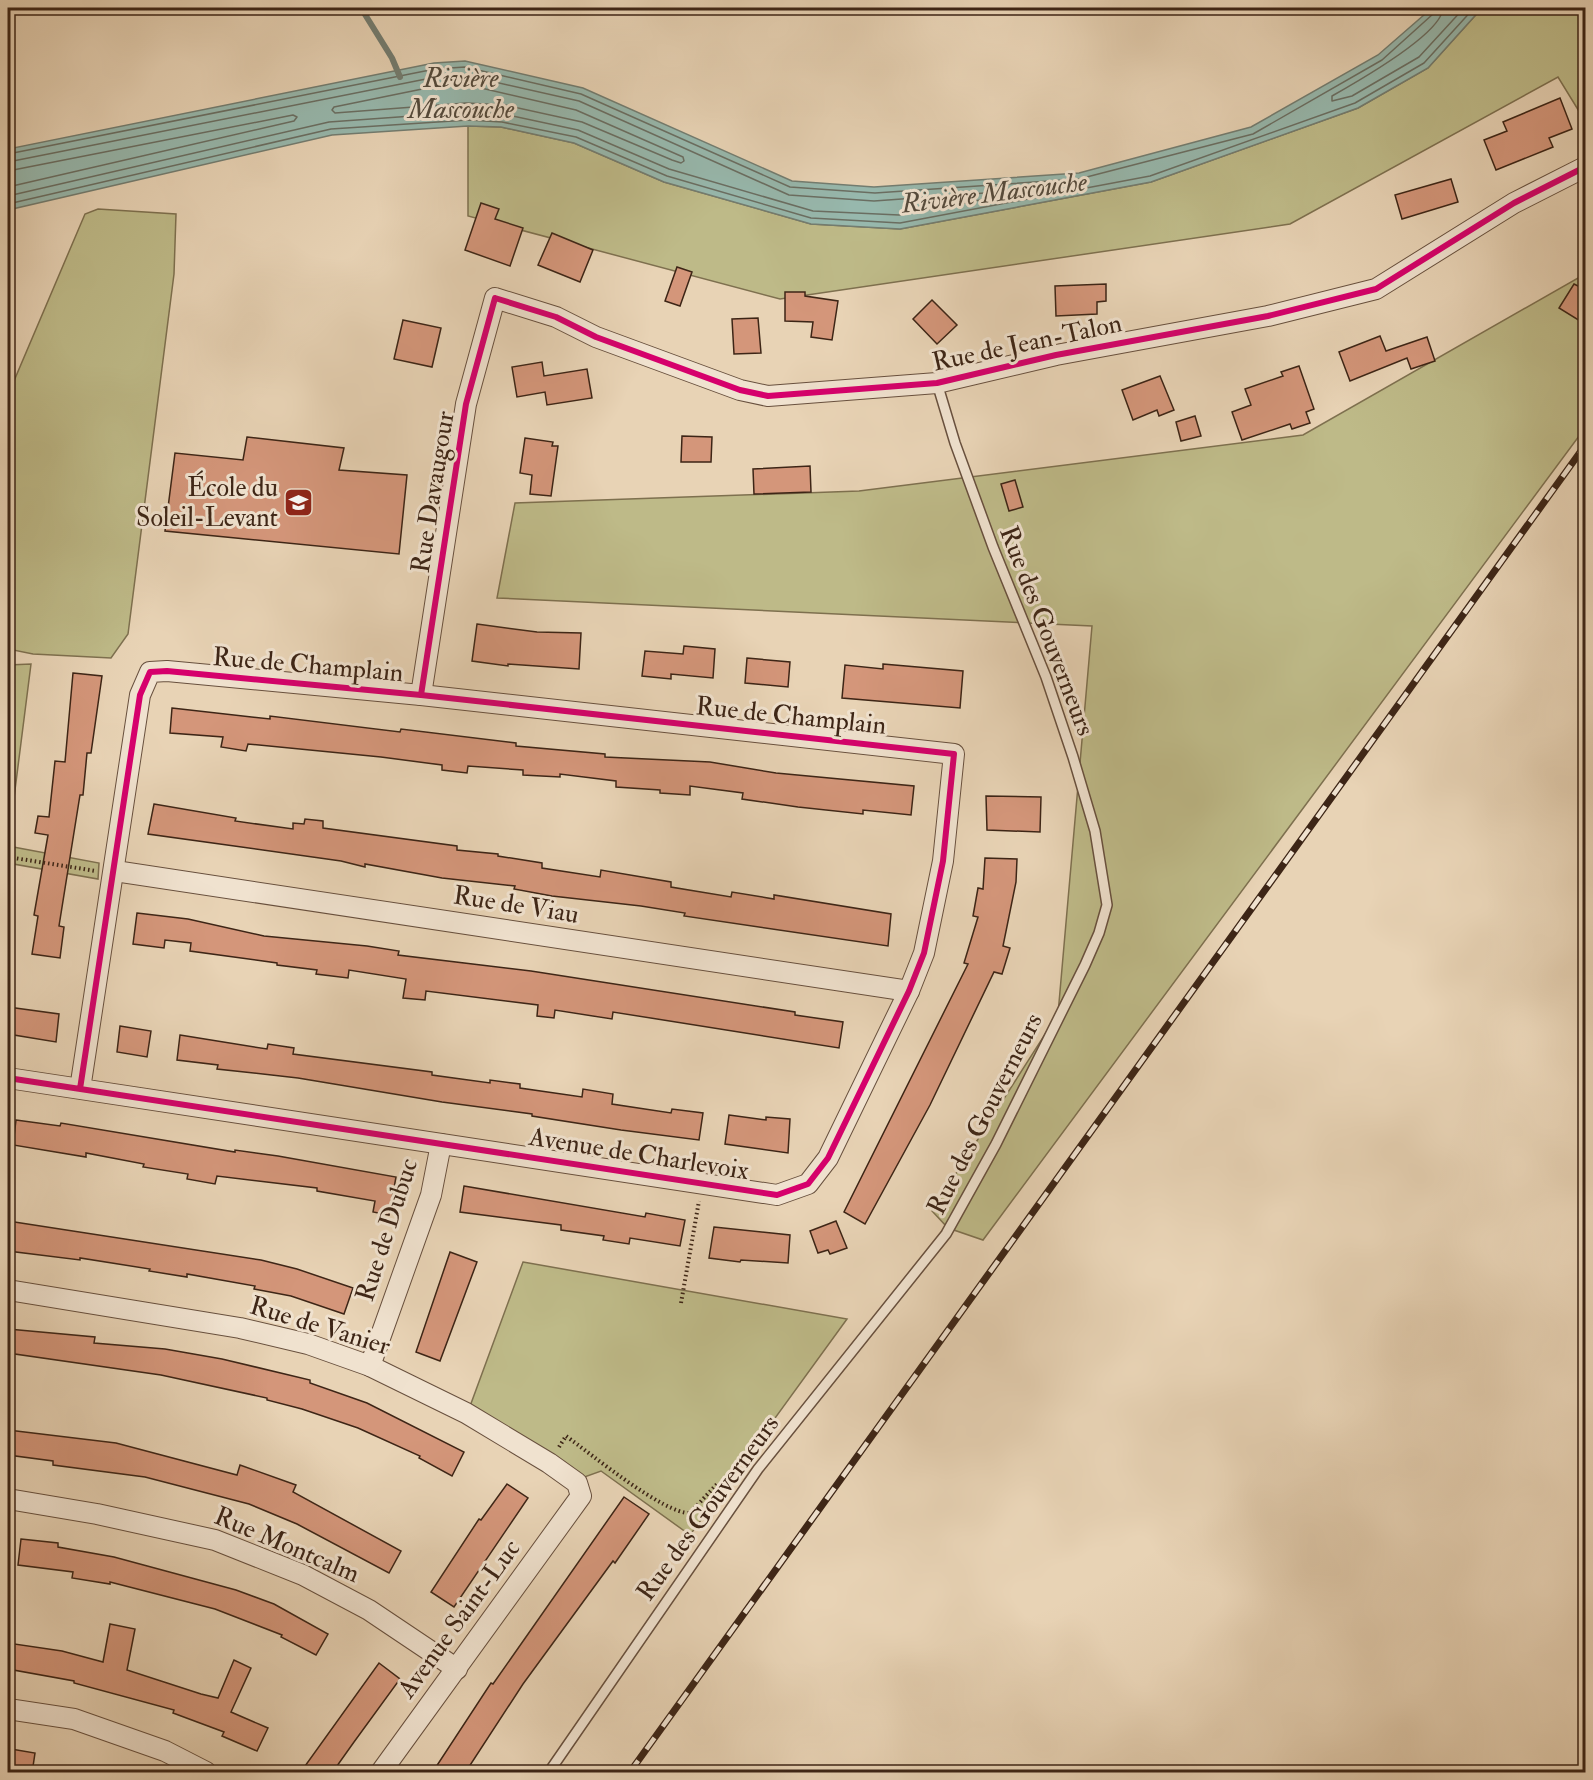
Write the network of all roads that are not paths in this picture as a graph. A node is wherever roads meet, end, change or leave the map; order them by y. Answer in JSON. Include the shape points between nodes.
{"nodes":[{"id":1,"x":1583,"y":168,"type":"dead end"},
{"id":2,"x":495,"y":298,"type":"joint"},
{"id":3,"x":937,"y":383,"type":"junction"},
{"id":4,"x":421,"y":695,"type":"junction"},
{"id":5,"x":954,"y":754,"type":"joint"},
{"id":6,"x":115,"y":871,"type":"junction"},
{"id":7,"x":909,"y":991,"type":"junction"},
{"id":8,"x":8,"y":1078,"type":"edge"},
{"id":9,"x":80,"y":1089,"type":"junction"},
{"id":10,"x":441,"y":1144,"type":"junction"},
{"id":11,"x":8,"y":1290,"type":"edge"},
{"id":12,"x":370,"y":1366,"type":"junction"},
{"id":13,"x":581,"y":1496,"type":"joint"},
{"id":14,"x":8,"y":1499,"type":"edge"},
{"id":15,"x":457,"y":1668,"type":"junction"},
{"id":16,"x":8,"y":1709,"type":"edge"},
{"id":17,"x":206,"y":1773,"type":"edge"},
{"id":18,"x":381,"y":1773,"type":"edge"},
{"id":19,"x":549,"y":1773,"type":"edge"}],
"edges":[{"from":1,"to":3,"type":"street","name":"Rue de Jean-Talon","via":[[1514,203],[1376,289],[1268,316],[1056,355]]},
{"from":2,"to":3,"type":"street","name":"Rue de Jean-Talon","via":[[556,317],[596,337],[740,390],[768,396]]},
{"from":2,"to":4,"type":"street","name":"Rue Davaugour","via":[[466,404]]},
{"from":3,"to":19,"type":"lane","name":"Rue des Gouverneurs","via":[[955,443],[1073,757],[1095,831],[1107,905],[1080,974],[1001,1134],[946,1234],[758,1469]]},
{"from":4,"to":5,"type":"street","name":"Rue de Champlain"},
{"from":4,"to":6,"type":"street","name":"Rue de Champlain","via":[[150,672],[140,695]]},
{"from":5,"to":7,"type":"street","name":"Avenue de Charlevoix","via":[[943,861],[924,953]]},
{"from":6,"to":7,"type":"street","name":"Rue de Viau"},
{"from":6,"to":9,"type":"street","name":"Rue de Champlain"},
{"from":7,"to":10,"type":"street","name":"Avenue de Charlevoix","via":[[828,1158],[808,1184],[777,1195]]},
{"from":8,"to":9,"type":"street","name":"Avenue de Charlevoix"},
{"from":9,"to":10,"type":"street","name":"Avenue de Charlevoix"},
{"from":10,"to":12,"type":"street","name":"Rue de Dubuc","via":[[431,1195]]},
{"from":11,"to":12,"type":"street","name":"Rue de Vanier","via":[[240,1328],[308,1344]]},
{"from":12,"to":13,"type":"street","name":"Rue de Vanier","via":[[466,1413],[549,1463],[577,1483]]},
{"from":13,"to":15,"type":"street","name":"Avenue Saint-Luc"},
{"from":14,"to":15,"type":"street","name":"Rue Montcalm","via":[[215,1540],[303,1575],[369,1610]]},
{"from":15,"to":18,"type":"street","name":"Avenue Saint-Luc"},
{"from":16,"to":17,"type":"street","via":[[74,1719],[165,1751]]}]}
